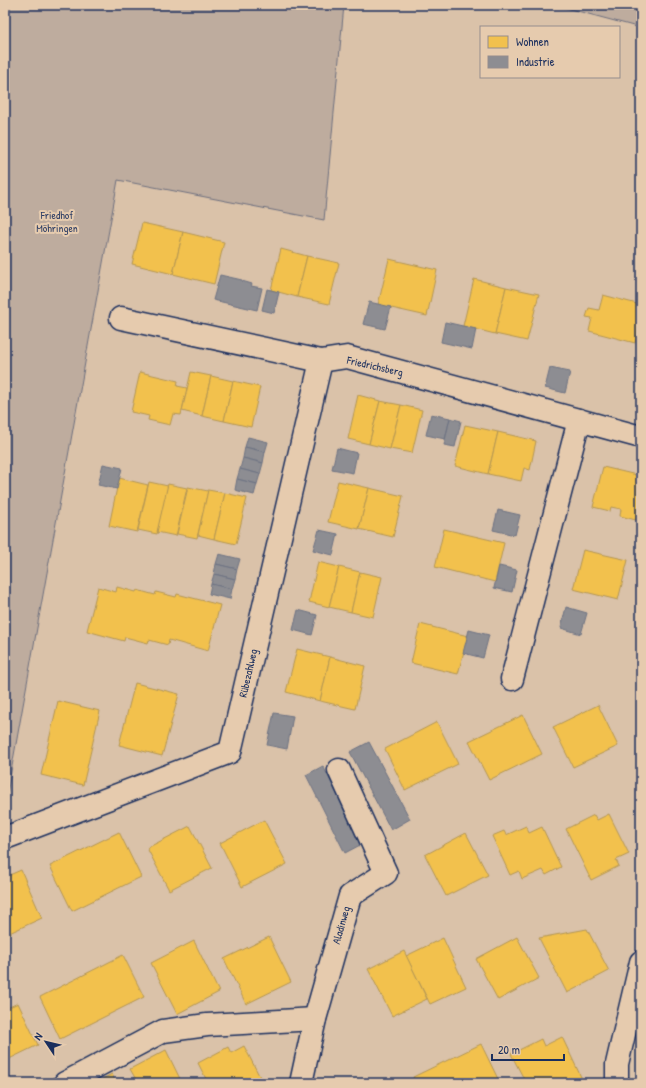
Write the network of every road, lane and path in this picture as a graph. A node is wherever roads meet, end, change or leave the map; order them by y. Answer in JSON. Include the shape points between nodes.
{"nodes":[{"id":1,"x":121,"y":318,"type":"dead end"},
{"id":2,"x":320,"y":361,"type":"junction"},
{"id":3,"x":580,"y":420,"type":"junction"},
{"id":4,"x":641,"y":437,"type":"edge"},
{"id":5,"x":512,"y":679,"type":"dead end"},
{"id":6,"x":339,"y":770,"type":"dead end"},
{"id":7,"x":5,"y":838,"type":"edge"},
{"id":8,"x":641,"y":962,"type":"edge"},
{"id":9,"x":316,"y":1019,"type":"junction"},
{"id":10,"x":65,"y":1083,"type":"edge"},
{"id":11,"x":301,"y":1083,"type":"edge"},
{"id":12,"x":617,"y":1083,"type":"edge"}],
"edges":[{"from":1,"to":2,"type":"street","name":"Friedrichsberg"},
{"from":2,"to":3,"type":"street","name":"Friedrichsberg","via":[[347,357]]},
{"from":2,"to":7,"type":"street","name":"Rübezahlweg","via":[[230,752]]},
{"from":3,"to":4,"type":"street","name":"Friedrichsberg"},
{"from":3,"to":5,"type":"street"},
{"from":6,"to":9,"type":"street","name":"Aladinweg","via":[[386,873],[350,896]]},
{"from":8,"to":12,"type":"street","via":[[617,1064]]},
{"from":9,"to":10,"type":"street","via":[[207,1025],[163,1031]]},
{"from":9,"to":11,"type":"street","name":"Aladinweg"}]}
